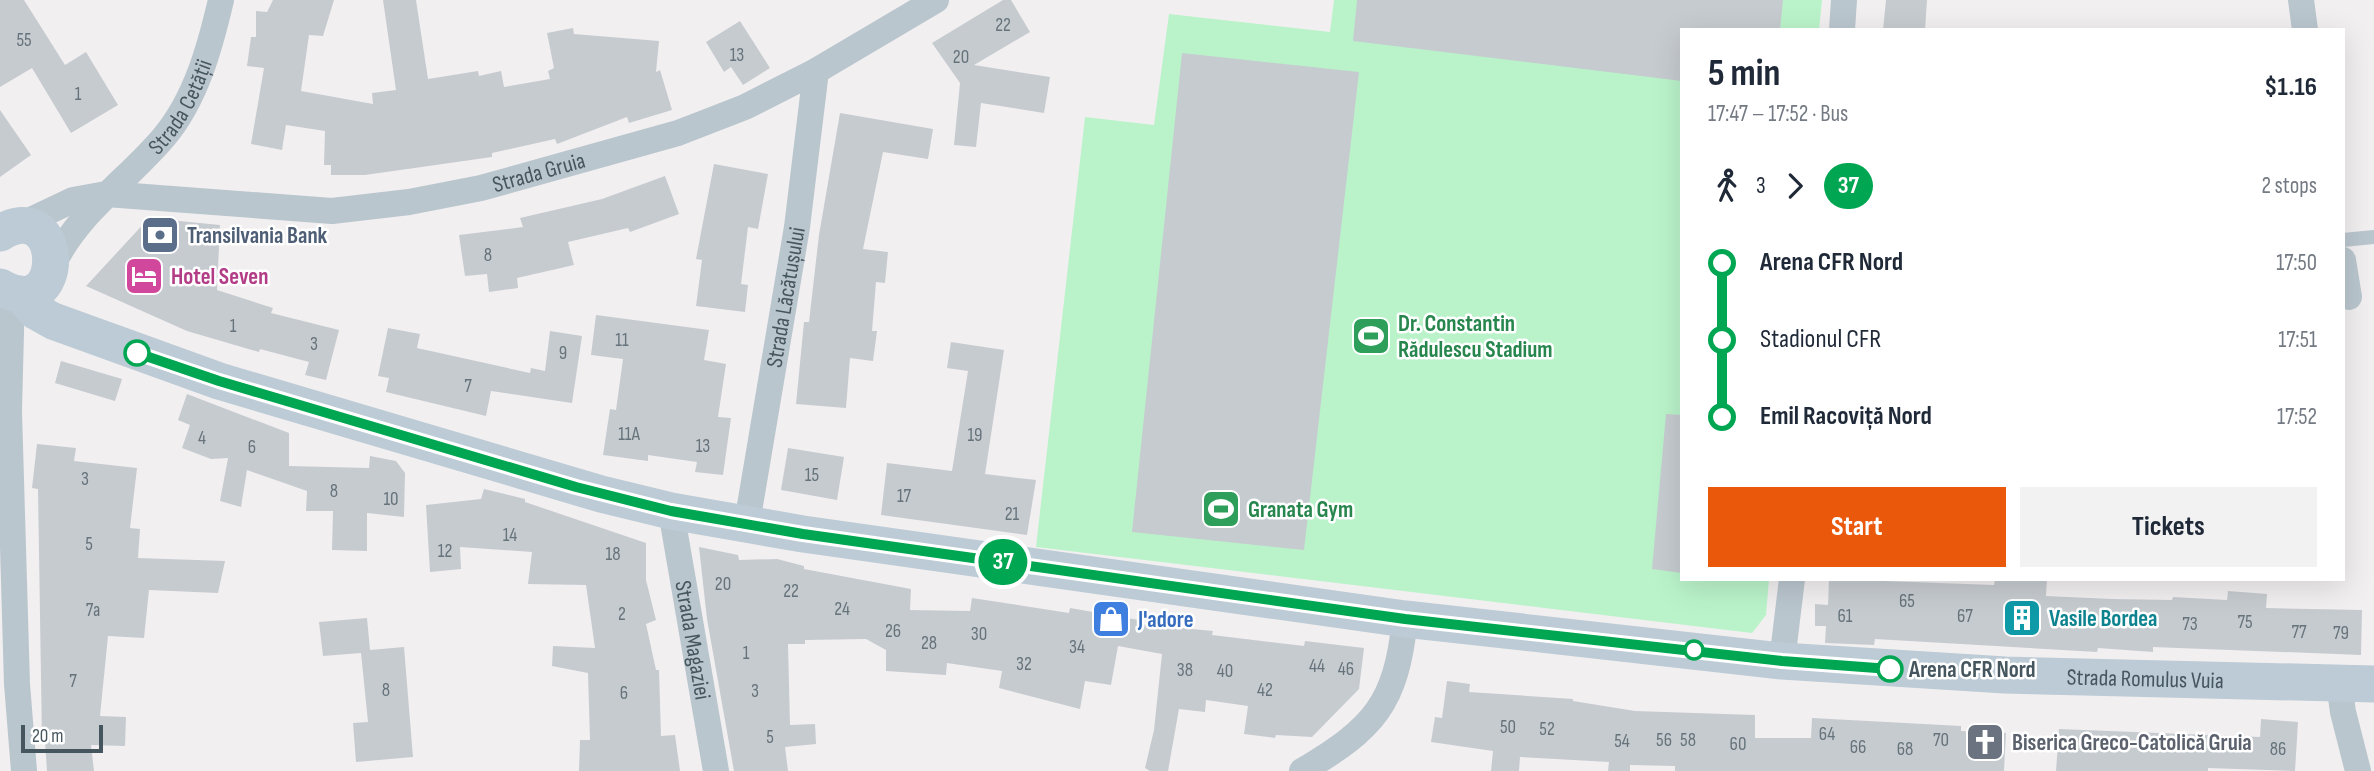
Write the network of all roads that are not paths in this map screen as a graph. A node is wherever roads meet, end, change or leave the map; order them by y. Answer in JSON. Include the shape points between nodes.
{"nodes":[{"id":1,"x":220,"y":0,"type":"edge"},
{"id":2,"x":936,"y":0,"type":"edge"},
{"id":3,"x":1844,"y":0,"type":"edge"},
{"id":4,"x":2301,"y":0,"type":"edge"},
{"id":5,"x":1842,"y":28,"type":"edge"},
{"id":6,"x":2305,"y":28,"type":"edge"},
{"id":7,"x":816,"y":71,"type":"junction"},
{"id":8,"x":106,"y":194,"type":"junction"},
{"id":9,"x":6,"y":223,"type":"edge"},
{"id":10,"x":2374,"y":237,"type":"edge"},
{"id":11,"x":2345,"y":240,"type":"edge"},
{"id":12,"x":2345,"y":266,"type":"edge"},
{"id":13,"x":20,"y":285,"type":"edge"},
{"id":14,"x":2356,"y":297,"type":"edge"},
{"id":15,"x":671,"y":511,"type":"junction"},
{"id":16,"x":747,"y":523,"type":"junction"},
{"id":17,"x":1792,"y":581,"type":"edge"},
{"id":18,"x":1405,"y":619,"type":"junction"},
{"id":19,"x":1782,"y":661,"type":"junction"},
{"id":20,"x":2357,"y":683,"type":"edge"},
{"id":21,"x":24,"y":771,"type":"edge"},
{"id":22,"x":716,"y":771,"type":"edge"},
{"id":23,"x":1302,"y":771,"type":"edge"},
{"id":24,"x":2358,"y":771,"type":"edge"}],
"edges":[{"from":1,"to":8,"type":"street","name":"Strada Cetății","via":[[192,93],[166,135]]},
{"from":2,"to":7,"type":"street","name":"Strada Gruia"},
{"from":3,"to":5,"type":"street"},
{"from":4,"to":6,"type":"street"},
{"from":7,"to":8,"type":"street","name":"Strada Gruia","via":[[678,134],[481,188],[409,202],[332,211]]},
{"from":7,"to":16,"type":"street","name":"Strada Lăcătușului","via":[[797,227]]},
{"from":8,"to":9,"type":"street"},
{"from":8,"to":13,"type":"street","name":"Strada Cetății"},
{"from":9,"to":13,"type":"street","via":[[33,229],[47,240]]},
{"from":10,"to":11,"type":"lane"},
{"from":12,"to":14,"type":"street"},
{"from":13,"to":15,"type":"street","name":"Strada Romulus Vuia","via":[[37,312],[53,321],[219,381]]},
{"from":13,"to":21,"type":"street","via":[[9,411]]},
{"from":15,"to":16,"type":"street","name":"Strada Romulus Vuia"},
{"from":15,"to":22,"type":"street","name":"Strada Magaziei"},
{"from":16,"to":18,"type":"street","name":"Strada Romulus Vuia"},
{"from":17,"to":19,"type":"street"},
{"from":18,"to":19,"type":"street","name":"Strada Romulus Vuia"},
{"from":18,"to":23,"type":"street","via":[[1401,657],[1389,693],[1373,720],[1348,743]]},
{"from":19,"to":20,"type":"street","name":"Strada Romulus Vuia","via":[[2005,675]]},
{"from":20,"to":24,"type":"street","via":[[2343,712]]}]}
